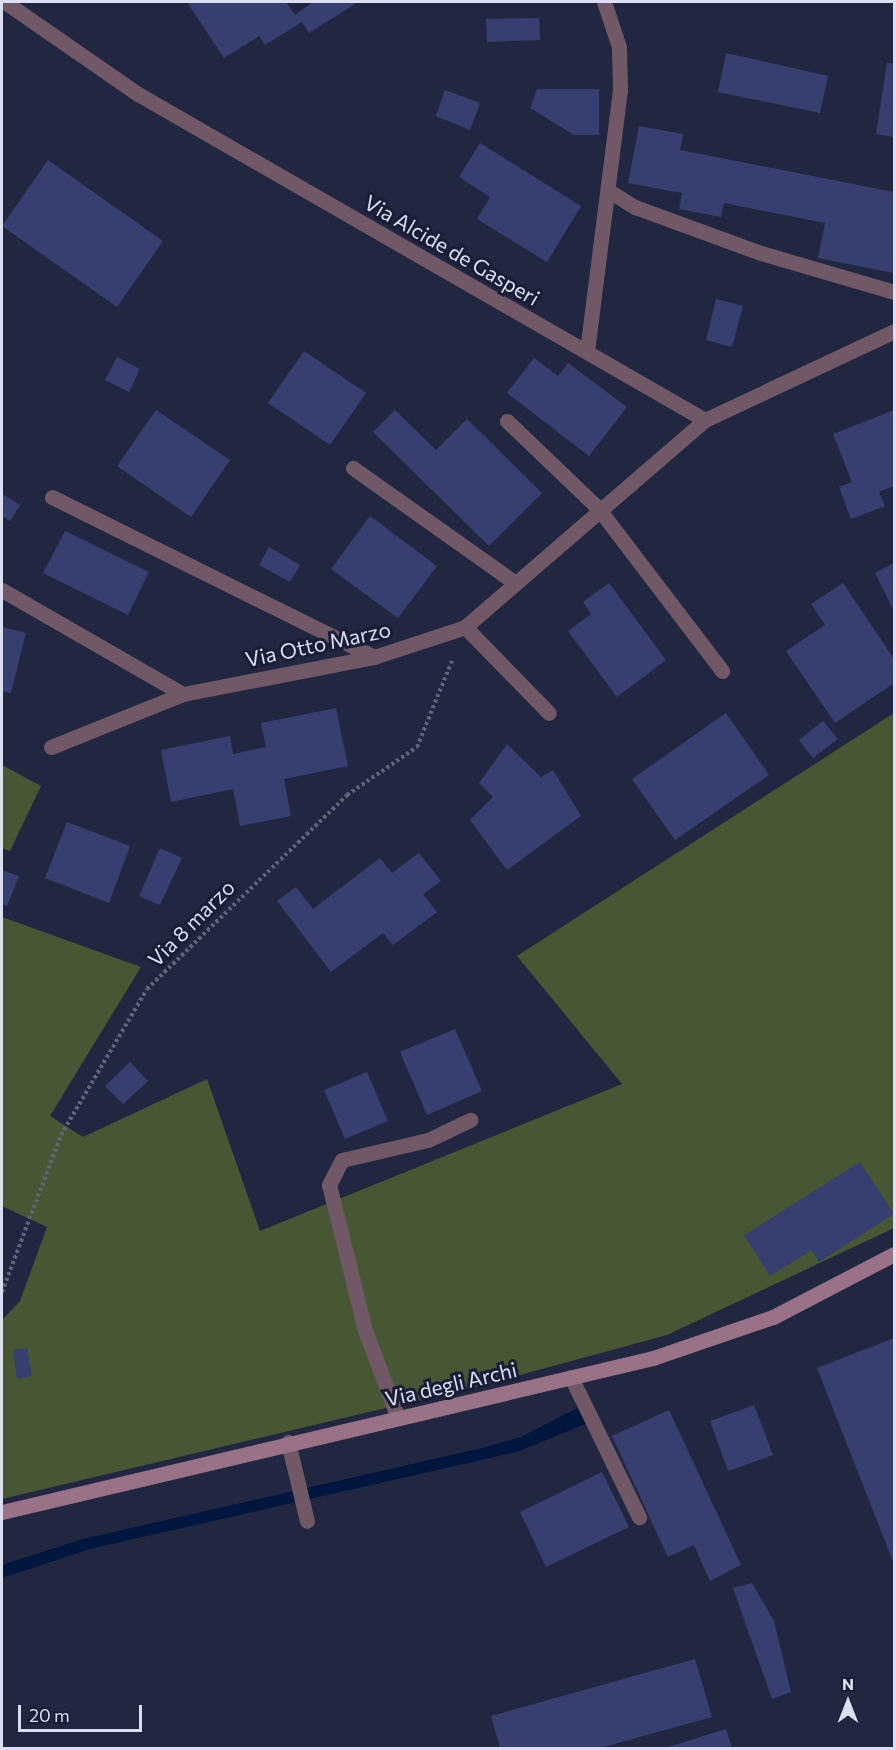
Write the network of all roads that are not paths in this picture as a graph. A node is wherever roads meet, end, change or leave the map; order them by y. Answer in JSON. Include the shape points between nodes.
{"nodes":[{"id":1,"x":5,"y":2,"type":"edge"},
{"id":2,"x":604,"y":2,"type":"edge"},
{"id":3,"x":609,"y":191,"type":"junction"},
{"id":4,"x":894,"y":292,"type":"edge"},
{"id":5,"x":894,"y":331,"type":"edge"},
{"id":6,"x":587,"y":351,"type":"junction"},
{"id":7,"x":705,"y":420,"type":"junction"},
{"id":8,"x":507,"y":421,"type":"dead end"},
{"id":9,"x":354,"y":468,"type":"dead end"},
{"id":10,"x":52,"y":497,"type":"dead end"},
{"id":11,"x":598,"y":508,"type":"junction"},
{"id":12,"x":514,"y":582,"type":"junction"},
{"id":13,"x":2,"y":590,"type":"edge"},
{"id":14,"x":465,"y":627,"type":"junction"},
{"id":15,"x":374,"y":657,"type":"junction"},
{"id":16,"x":722,"y":671,"type":"dead end"},
{"id":17,"x":183,"y":694,"type":"junction"},
{"id":18,"x":549,"y":713,"type":"dead end"},
{"id":19,"x":51,"y":747,"type":"dead end"},
{"id":20,"x":470,"y":1120,"type":"dead end"},
{"id":21,"x":894,"y":1254,"type":"edge"},
{"id":22,"x":572,"y":1377,"type":"junction"},
{"id":23,"x":398,"y":1418,"type":"junction"},
{"id":24,"x":288,"y":1442,"type":"junction"},
{"id":25,"x":2,"y":1512,"type":"edge"},
{"id":26,"x":639,"y":1517,"type":"dead end"},
{"id":27,"x":307,"y":1521,"type":"dead end"}],
"edges":[{"from":1,"to":6,"type":"street","name":"Via Alcide de Gasperi","via":[[138,94]]},
{"from":2,"to":3,"type":"street","via":[[620,46]]},
{"from":3,"to":4,"type":"street","via":[[635,207],[761,253]]},
{"from":3,"to":6,"type":"street"},
{"from":5,"to":7,"type":"street"},
{"from":6,"to":7,"type":"street","name":"Via Alcide de Gasperi"},
{"from":7,"to":11,"type":"street","name":"Via Otto Marzo"},
{"from":8,"to":11,"type":"street"},
{"from":9,"to":12,"type":"street"},
{"from":10,"to":15,"type":"street"},
{"from":11,"to":12,"type":"street","name":"Via Otto Marzo"},
{"from":11,"to":16,"type":"street"},
{"from":12,"to":14,"type":"street","name":"Via Otto Marzo"},
{"from":13,"to":17,"type":"street"},
{"from":14,"to":15,"type":"street","name":"Via Otto Marzo"},
{"from":14,"to":18,"type":"street"},
{"from":15,"to":17,"type":"street","name":"Via Otto Marzo"},
{"from":17,"to":19,"type":"street","name":"Via Otto Marzo"},
{"from":20,"to":23,"type":"street","via":[[429,1140],[342,1160],[330,1185],[366,1330]]},
{"from":21,"to":22,"type":"main road","name":"Via degli Archi","via":[[773,1317],[653,1358]]},
{"from":22,"to":23,"type":"main road","name":"Via degli Archi"},
{"from":22,"to":26,"type":"street"},
{"from":23,"to":24,"type":"main road","name":"Via degli Archi"},
{"from":24,"to":25,"type":"main road","name":"Via degli Archi"},
{"from":24,"to":27,"type":"street"}]}
